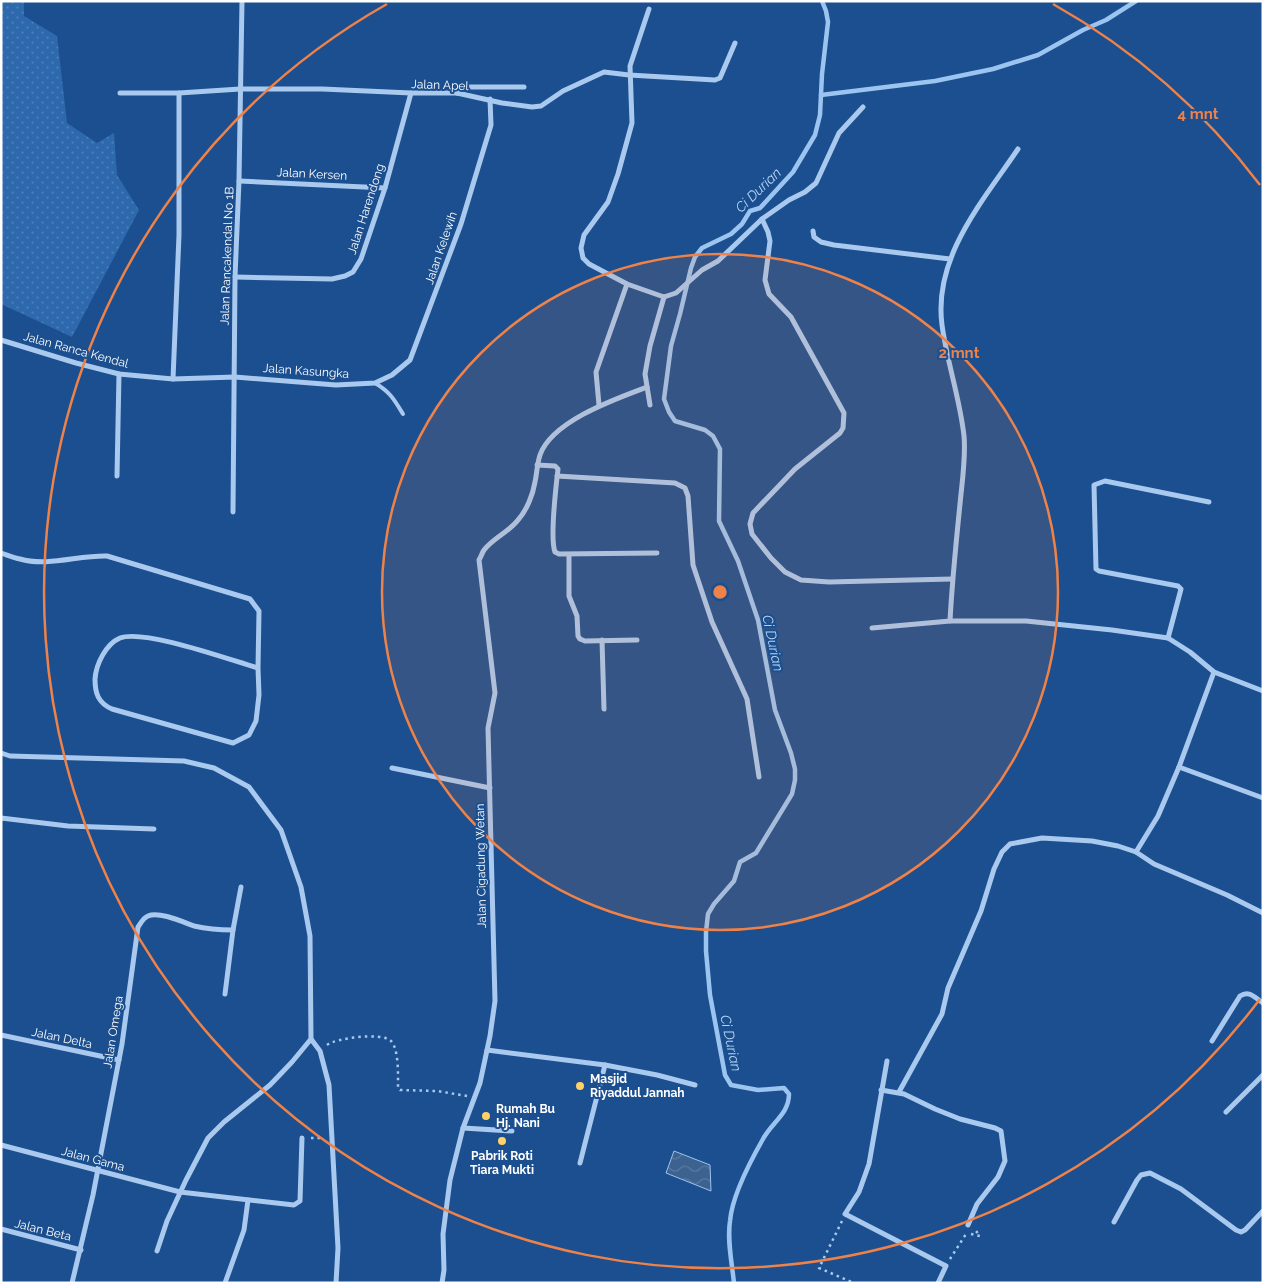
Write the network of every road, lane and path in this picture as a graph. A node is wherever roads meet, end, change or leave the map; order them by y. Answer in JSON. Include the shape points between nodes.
{"nodes":[{"id":1,"x":242,"y":1,"type":"edge"},
{"id":2,"x":649,"y":9,"type":"dead end"},
{"id":3,"x":735,"y":44,"type":"dead end"},
{"id":4,"x":630,"y":76,"type":"junction"},
{"id":5,"x":524,"y":87,"type":"dead end"},
{"id":6,"x":240,"y":90,"type":"junction"},
{"id":7,"x":120,"y":93,"type":"dead end"},
{"id":8,"x":179,"y":93,"type":"junction"},
{"id":9,"x":411,"y":93,"type":"junction"},
{"id":10,"x":457,"y":93,"type":"junction"},
{"id":11,"x":490,"y":99,"type":"junction"},
{"id":12,"x":863,"y":106,"type":"dead end"},
{"id":13,"x":1018,"y":149,"type":"dead end"},
{"id":14,"x":239,"y":181,"type":"junction"},
{"id":15,"x":385,"y":188,"type":"junction"},
{"id":16,"x":762,"y":219,"type":"junction"},
{"id":17,"x":813,"y":231,"type":"dead end"},
{"id":18,"x":950,"y":259,"type":"junction"},
{"id":19,"x":235,"y":277,"type":"junction"},
{"id":20,"x":627,"y":284,"type":"junction"},
{"id":21,"x":666,"y":297,"type":"junction"},
{"id":22,"x":1,"y":340,"type":"edge"},
{"id":23,"x":119,"y":374,"type":"junction"},
{"id":24,"x":235,"y":377,"type":"junction"},
{"id":25,"x":174,"y":379,"type":"junction"},
{"id":26,"x":375,"y":383,"type":"junction"},
{"id":27,"x":646,"y":387,"type":"junction"},
{"id":28,"x":599,"y":405,"type":"junction"},
{"id":29,"x":650,"y":405,"type":"dead end"},
{"id":30,"x":403,"y":414,"type":"dead end"},
{"id":31,"x":537,"y":465,"type":"junction"},
{"id":32,"x":116,"y":476,"type":"dead end"},
{"id":33,"x":557,"y":476,"type":"junction"},
{"id":34,"x":1209,"y":502,"type":"dead end"},
{"id":35,"x":234,"y":512,"type":"dead end"},
{"id":36,"x":1,"y":553,"type":"edge"},
{"id":37,"x":657,"y":553,"type":"dead end"},
{"id":38,"x":569,"y":555,"type":"junction"},
{"id":39,"x":952,"y":579,"type":"junction"},
{"id":40,"x":950,"y":621,"type":"junction"},
{"id":41,"x":872,"y":628,"type":"dead end"},
{"id":42,"x":1168,"y":638,"type":"junction"},
{"id":43,"x":602,"y":640,"type":"junction"},
{"id":44,"x":637,"y":640,"type":"dead end"},
{"id":45,"x":258,"y":668,"type":"junction"},
{"id":46,"x":1214,"y":672,"type":"junction"},
{"id":47,"x":1263,"y":691,"type":"edge"},
{"id":48,"x":604,"y":709,"type":"dead end"},
{"id":49,"x":1,"y":753,"type":"edge"},
{"id":50,"x":1179,"y":767,"type":"junction"},
{"id":51,"x":392,"y":768,"type":"dead end"},
{"id":52,"x":759,"y":777,"type":"dead end"},
{"id":53,"x":490,"y":788,"type":"junction"},
{"id":54,"x":1263,"y":798,"type":"edge"},
{"id":55,"x":1,"y":818,"type":"edge"},
{"id":56,"x":154,"y":829,"type":"dead end"},
{"id":57,"x":1136,"y":852,"type":"junction"},
{"id":58,"x":241,"y":887,"type":"dead end"},
{"id":59,"x":1263,"y":912,"type":"edge"},
{"id":60,"x":233,"y":930,"type":"junction"},
{"id":61,"x":225,"y":994,"type":"dead end"},
{"id":62,"x":1263,"y":1003,"type":"edge"},
{"id":63,"x":1,"y":1035,"type":"edge"},
{"id":64,"x":311,"y":1039,"type":"junction"},
{"id":65,"x":1212,"y":1040,"type":"dead end"},
{"id":66,"x":325,"y":1048,"type":"dead end"},
{"id":67,"x":487,"y":1050,"type":"junction"},
{"id":68,"x":119,"y":1060,"type":"junction"},
{"id":69,"x":887,"y":1061,"type":"dead end"},
{"id":70,"x":605,"y":1065,"type":"junction"},
{"id":71,"x":1263,"y":1075,"type":"edge"},
{"id":72,"x":695,"y":1085,"type":"dead end"},
{"id":73,"x":881,"y":1090,"type":"junction"},
{"id":74,"x":899,"y":1092,"type":"junction"},
{"id":75,"x":474,"y":1097,"type":"junction"},
{"id":76,"x":1226,"y":1112,"type":"dead end"},
{"id":77,"x":464,"y":1128,"type":"junction"},
{"id":78,"x":512,"y":1131,"type":"dead end"},
{"id":79,"x":302,"y":1138,"type":"joint"},
{"id":80,"x":332,"y":1138,"type":"junction"},
{"id":81,"x":1,"y":1145,"type":"edge"},
{"id":82,"x":580,"y":1163,"type":"dead end"},
{"id":83,"x":98,"y":1171,"type":"junction"},
{"id":84,"x":180,"y":1192,"type":"junction"},
{"id":85,"x":248,"y":1200,"type":"junction"},
{"id":86,"x":1263,"y":1211,"type":"edge"},
{"id":87,"x":845,"y":1214,"type":"junction"},
{"id":88,"x":1114,"y":1222,"type":"dead end"},
{"id":89,"x":968,"y":1225,"type":"joint"},
{"id":90,"x":1,"y":1230,"type":"edge"},
{"id":91,"x":81,"y":1250,"type":"junction"},
{"id":92,"x":157,"y":1250,"type":"dead end"},
{"id":93,"x":946,"y":1266,"type":"junction"},
{"id":94,"x":72,"y":1283,"type":"edge"},
{"id":95,"x":225,"y":1283,"type":"edge"},
{"id":96,"x":336,"y":1283,"type":"edge"},
{"id":97,"x":442,"y":1283,"type":"edge"},
{"id":98,"x":854,"y":1283,"type":"edge"},
{"id":99,"x":938,"y":1283,"type":"edge"}],
"edges":[{"from":1,"to":6,"type":"street","name":"Jalan Rancakendal No 1B"},
{"from":2,"to":4,"type":"street","via":[[630,66]]},
{"from":3,"to":4,"type":"street","name":"Jalan Apel","via":[[720,78],[715,80]]},
{"from":4,"to":11,"type":"street","name":"Jalan Apel","via":[[604,72],[563,91],[542,106]]},
{"from":4,"to":20,"type":"street","via":[[632,123],[618,174],[608,202],[584,235],[581,248],[583,258],[589,264]]},
{"from":5,"to":10,"type":"street","via":[[466,87]]},
{"from":6,"to":8,"type":"street","name":"Jalan Apel"},
{"from":6,"to":9,"type":"street","name":"Jalan Apel"},
{"from":6,"to":14,"type":"street","name":"Jalan Rancakendal No 1B"},
{"from":7,"to":8,"type":"street","name":"Jalan Apel"},
{"from":8,"to":25,"type":"street"},
{"from":9,"to":10,"type":"street","name":"Jalan Apel"},
{"from":9,"to":15,"type":"street","name":"Jalan Harendong"},
{"from":10,"to":11,"type":"street","name":"Jalan Apel"},
{"from":11,"to":26,"type":"street","name":"Jalan Kelewih","via":[[491,125],[461,224],[410,360],[392,375]]},
{"from":12,"to":16,"type":"street","via":[[839,133],[816,183]]},
{"from":13,"to":18,"type":"street","via":[[962,232]]},
{"from":14,"to":15,"type":"street","name":"Jalan Kersen"},
{"from":14,"to":19,"type":"street","name":"Jalan Rancakendal No 1B"},
{"from":15,"to":19,"type":"street","name":"Jalan Harendong","via":[[353,272],[332,279]]},
{"from":16,"to":21,"type":"street","via":[[718,261]]},
{"from":16,"to":39,"type":"street","via":[[770,241],[765,280],[769,294],[791,318],[844,412],[840,433],[795,469],[752,512],[752,534],[785,572],[801,580]]},
{"from":17,"to":18,"type":"street","via":[[814,237],[821,242],[834,245]]},
{"from":18,"to":39,"type":"street","via":[[941,297],[942,324],[964,437]]},
{"from":19,"to":24,"type":"street","name":"Jalan Rancakendal No 1B"},
{"from":20,"to":21,"type":"street"},
{"from":20,"to":28,"type":"street","via":[[596,372]]},
{"from":21,"to":27,"type":"street","via":[[648,359]]},
{"from":22,"to":23,"type":"street","name":"Jalan Ranca Kendal"},
{"from":23,"to":25,"type":"street","name":"Jalan Ranca Kendal"},
{"from":23,"to":32,"type":"street"},
{"from":24,"to":25,"type":"street","name":"Jalan Ranca Kendal"},
{"from":24,"to":26,"type":"street","name":"Jalan Kasungka","via":[[336,385]]},
{"from":24,"to":35,"type":"street","name":"Jalan Rancakendal No 1B"},
{"from":26,"to":30,"type":"lane","via":[[386,389]]},
{"from":27,"to":28,"type":"street","name":"Jalan Cigadung Wetan"},
{"from":27,"to":29,"type":"street"},
{"from":28,"to":31,"type":"street","name":"Jalan Cigadung Wetan","via":[[550,439]]},
{"from":31,"to":33,"type":"street","via":[[555,466]]},
{"from":31,"to":53,"type":"street","name":"Jalan Cigadung Wetan","via":[[533,492],[524,512],[483,550],[479,560],[495,693],[489,725]]},
{"from":33,"to":38,"type":"street","via":[[553,548],[559,554]]},
{"from":33,"to":52,"type":"street","via":[[675,483],[685,488],[694,565],[712,622],[747,699]]},
{"from":34,"to":42,"type":"street","via":[[1105,481],[1094,485],[1096,569],[1178,586],[1181,589]]},
{"from":36,"to":45,"type":"street","via":[[30,561],[107,556],[250,599],[259,611]]},
{"from":37,"to":38,"type":"street"},
{"from":38,"to":43,"type":"street","via":[[570,596],[577,616],[578,636],[585,640]]},
{"from":39,"to":40,"type":"street"},
{"from":40,"to":41,"type":"street"},
{"from":40,"to":42,"type":"street","via":[[1026,621]]},
{"from":42,"to":46,"type":"street"},
{"from":43,"to":44,"type":"street"},
{"from":43,"to":48,"type":"street"},
{"from":45,"to":45,"type":"street","via":[[256,721],[249,735],[233,743],[112,709],[102,705],[95,690],[96,674],[106,649],[120,638],[171,642]]},
{"from":46,"to":47,"type":"street"},
{"from":46,"to":50,"type":"street"},
{"from":49,"to":64,"type":"street","via":[[10,756],[184,761],[214,768],[249,787],[281,830],[301,886],[310,936]]},
{"from":50,"to":54,"type":"street"},
{"from":50,"to":57,"type":"street","via":[[1158,816]]},
{"from":51,"to":53,"type":"street"},
{"from":53,"to":67,"type":"street","name":"Jalan Cigadung Wetan","via":[[495,1002]]},
{"from":55,"to":56,"type":"street","via":[[68,826]]},
{"from":57,"to":59,"type":"street","via":[[1154,864]]},
{"from":57,"to":74,"type":"street","via":[[1092,840],[1042,838],[1010,844],[1002,852],[948,988],[942,1014]]},
{"from":58,"to":60,"type":"street"},
{"from":60,"to":61,"type":"street"},
{"from":60,"to":68,"type":"street","name":"Jalan Omega","via":[[196,926],[158,914],[144,919],[138,928]]},
{"from":62,"to":65,"type":"street","via":[[1249,993],[1240,996]]},
{"from":63,"to":68,"type":"street","name":"Jalan Delta"},
{"from":64,"to":80,"type":"street","via":[[320,1052],[327,1079]]},
{"from":64,"to":84,"type":"street","via":[[270,1085],[213,1133]]},
{"from":66,"to":75,"type":"path","via":[[328,1043],[346,1038],[388,1039],[395,1048],[400,1090]]},
{"from":67,"to":70,"type":"street"},
{"from":67,"to":75,"type":"street","name":"Jalan Cigadung Wetan"},
{"from":68,"to":83,"type":"street","name":"Jalan Omega"},
{"from":69,"to":73,"type":"street"},
{"from":70,"to":72,"type":"street"},
{"from":70,"to":82,"type":"street"},
{"from":71,"to":76,"type":"street"},
{"from":73,"to":74,"type":"street"},
{"from":73,"to":87,"type":"street","via":[[870,1164],[859,1192]]},
{"from":74,"to":89,"type":"street","via":[[960,1119],[1001,1131],[1005,1161],[998,1177],[977,1204]]},
{"from":75,"to":77,"type":"street","name":"Jalan Cigadung Wetan"},
{"from":77,"to":78,"type":"street"},
{"from":77,"to":97,"type":"street","name":"Jalan Cigadung Wetan","via":[[450,1180],[443,1234]]},
{"from":79,"to":80,"type":"path"},
{"from":79,"to":85,"type":"street","name":"Jalan Gama","via":[[298,1203]]},
{"from":80,"to":96,"type":"street","via":[[338,1248]]},
{"from":81,"to":83,"type":"street","name":"Jalan Gama"},
{"from":83,"to":84,"type":"street","name":"Jalan Gama"},
{"from":83,"to":91,"type":"street","name":"Jalan Omega"},
{"from":84,"to":85,"type":"street","name":"Jalan Gama"},
{"from":84,"to":92,"type":"street"},
{"from":85,"to":95,"type":"street","via":[[244,1230]]},
{"from":86,"to":88,"type":"street","via":[[1241,1232],[1181,1189],[1150,1173],[1141,1175],[1137,1180]]},
{"from":87,"to":93,"type":"street"},
{"from":87,"to":98,"type":"path","via":[[819,1268]]},
{"from":89,"to":93,"type":"path","via":[[980,1236],[967,1233]]},
{"from":90,"to":91,"type":"street","name":"Jalan Beta"},
{"from":91,"to":94,"type":"street","name":"Jalan Omega"},
{"from":93,"to":99,"type":"street"}]}
